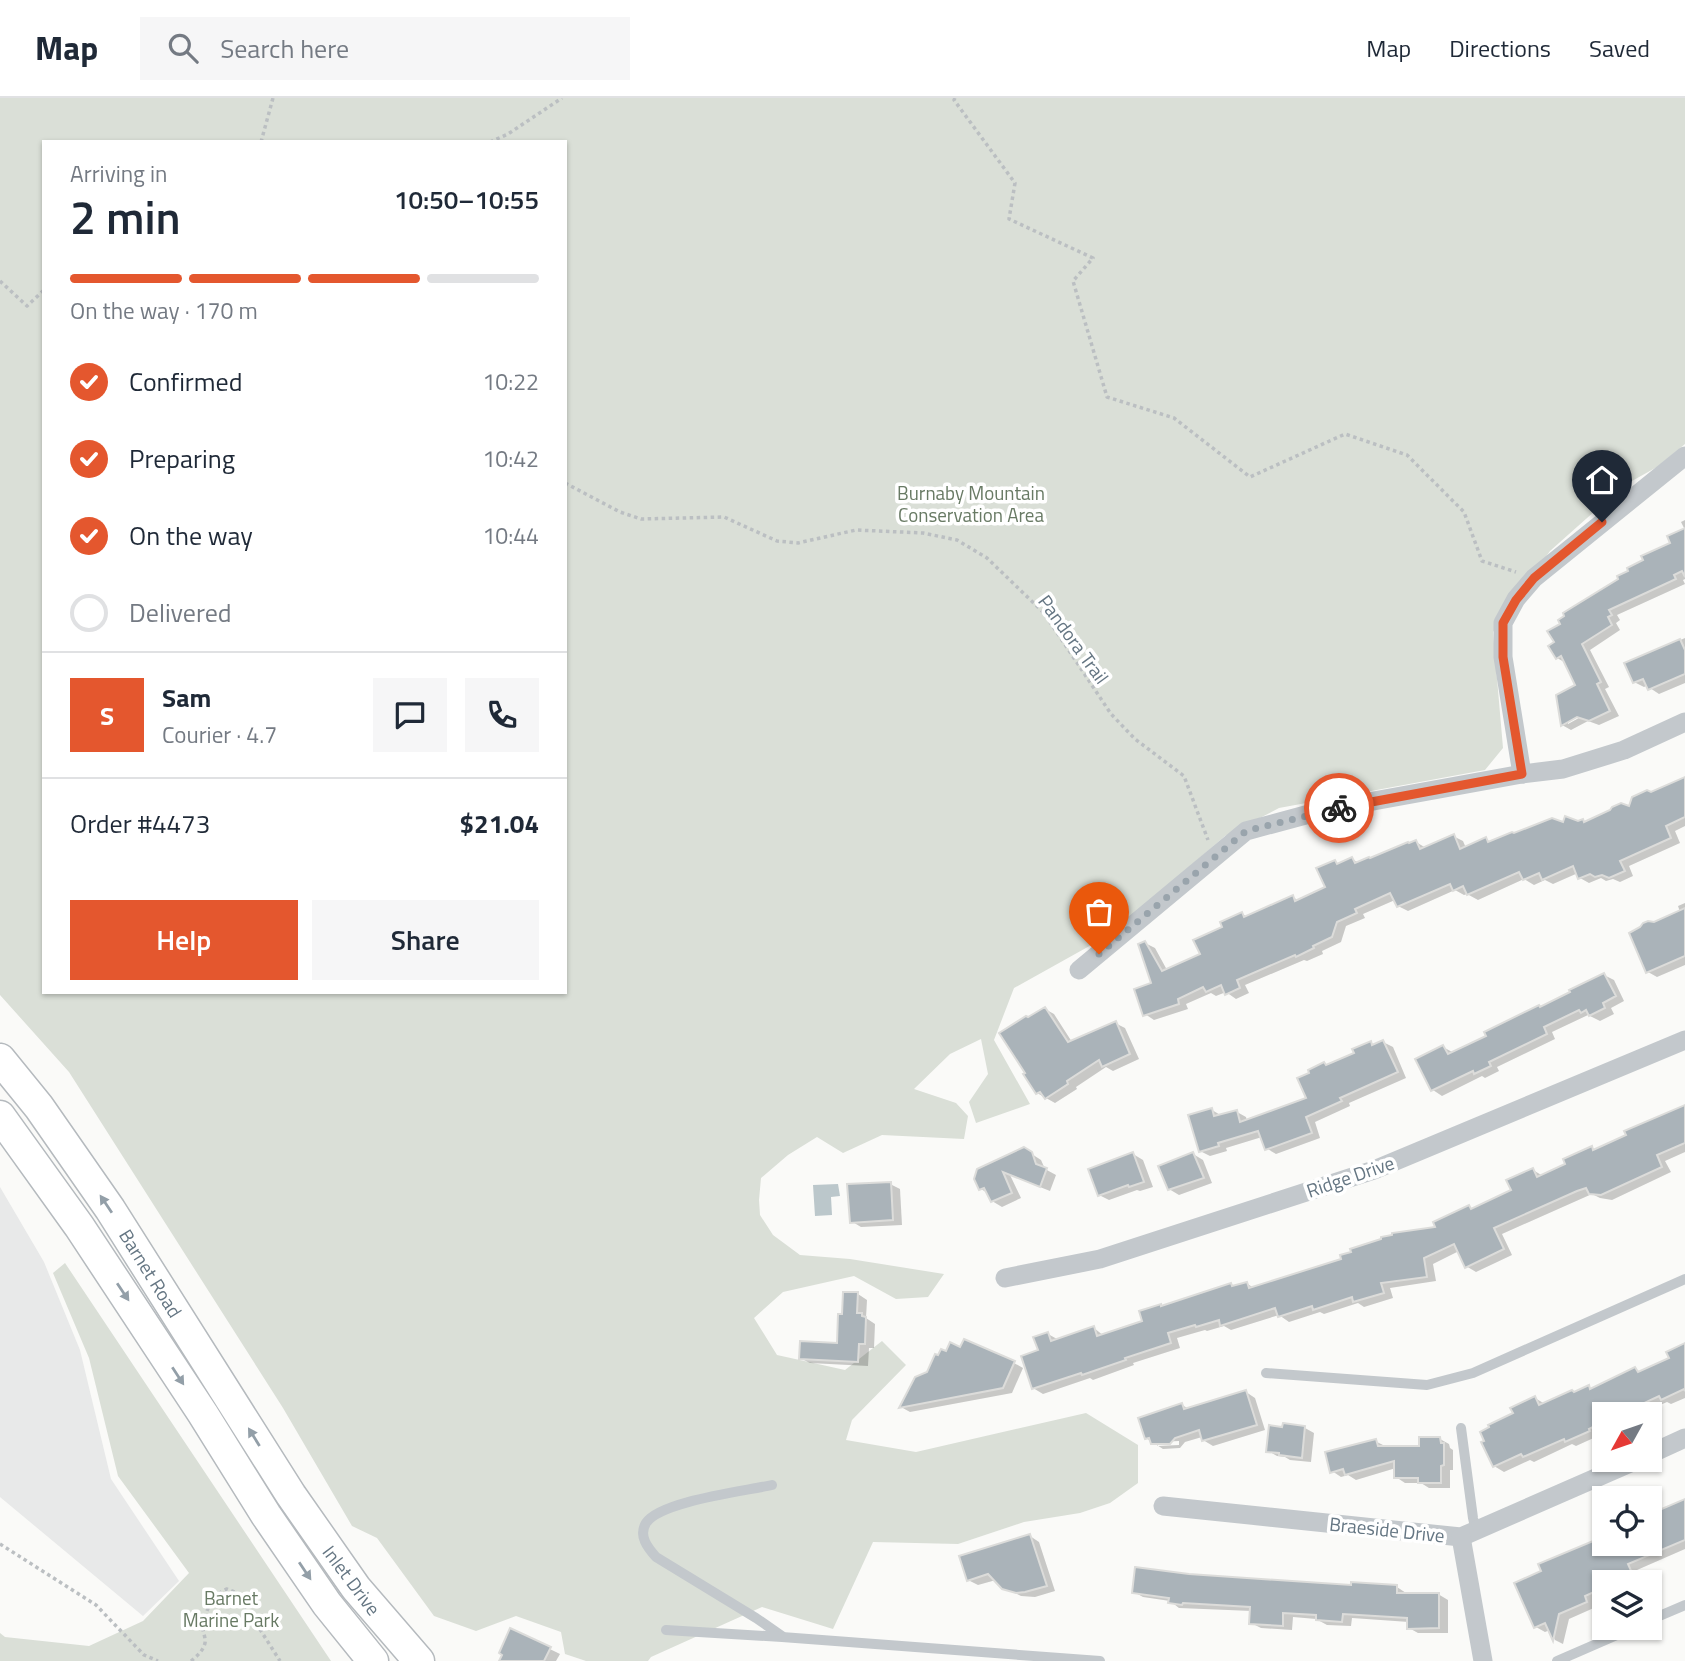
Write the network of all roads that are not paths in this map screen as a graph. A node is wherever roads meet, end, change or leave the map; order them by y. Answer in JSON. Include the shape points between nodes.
{"nodes":[{"id":1,"x":1685,"y":456,"type":"edge"},
{"id":2,"x":1685,"y":722,"type":"edge"},
{"id":3,"x":1522,"y":774,"type":"junction"},
{"id":4,"x":1079,"y":970,"type":"dead end"},
{"id":5,"x":1685,"y":1040,"type":"edge"},
{"id":6,"x":0,"y":1059,"type":"edge"},
{"id":7,"x":0,"y":1116,"type":"edge"},
{"id":8,"x":1004,"y":1278,"type":"dead end"},
{"id":9,"x":1685,"y":1279,"type":"edge"},
{"id":10,"x":1266,"y":1373,"type":"dead end"},
{"id":11,"x":1461,"y":1428,"type":"dead end"},
{"id":12,"x":1685,"y":1438,"type":"edge"},
{"id":13,"x":1662,"y":1449,"type":"edge"},
{"id":14,"x":1610,"y":1472,"type":"edge"},
{"id":15,"x":772,"y":1485,"type":"dead end"},
{"id":16,"x":290,"y":1495,"type":"joint"},
{"id":17,"x":1163,"y":1506,"type":"dead end"},
{"id":18,"x":267,"y":1515,"type":"joint"},
{"id":19,"x":1469,"y":1534,"type":"junction"},
{"id":20,"x":1685,"y":1605,"type":"edge"},
{"id":21,"x":1662,"y":1615,"type":"edge"},
{"id":22,"x":666,"y":1630,"type":"dead end"},
{"id":23,"x":782,"y":1637,"type":"junction"},
{"id":24,"x":1605,"y":1640,"type":"edge"},
{"id":25,"x":373,"y":1661,"type":"edge"},
{"id":26,"x":419,"y":1661,"type":"edge"},
{"id":27,"x":1100,"y":1661,"type":"edge"},
{"id":28,"x":1483,"y":1661,"type":"edge"},
{"id":29,"x":1557,"y":1661,"type":"edge"}],
"edges":[{"from":1,"to":3,"type":"street","via":[[1534,578],[1503,623],[1503,657]]},
{"from":2,"to":3,"type":"street","via":[[1594,760]]},
{"from":3,"to":4,"type":"street","via":[[1324,810],[1246,831]]},
{"from":5,"to":8,"type":"street","name":"Ridge Drive","via":[[1374,1170],[1100,1259]]},
{"from":16,"to":6,"type":"main road","name":"Barnet Road","one_way":true,"via":[[110,1209]]},
{"from":7,"to":18,"type":"main road","name":"Barnet Road","one_way":true,"via":[[103,1261]]},
{"from":9,"to":10,"type":"lane","via":[[1473,1373],[1427,1385]]},
{"from":11,"to":19,"type":"lane","via":[[1473,1518]]},
{"from":12,"to":13,"type":"street"},
{"from":14,"to":19,"type":"street","name":"Braeside Drive"},
{"from":15,"to":23,"type":"lane","via":[[668,1508],[653,1516],[643,1536],[656,1558]]},
{"from":16,"to":26,"type":"main road","name":"Inlet Drive","via":[[356,1588]]},
{"from":17,"to":19,"type":"street","name":"Braeside Drive"},
{"from":18,"to":25,"type":"main road","name":"Inlet Drive","one_way":true,"via":[[327,1604]]},
{"from":19,"to":28,"type":"street"},
{"from":20,"to":21,"type":"lane"},
{"from":22,"to":23,"type":"lane"},
{"from":23,"to":27,"type":"lane"},
{"from":24,"to":29,"type":"lane"}]}
